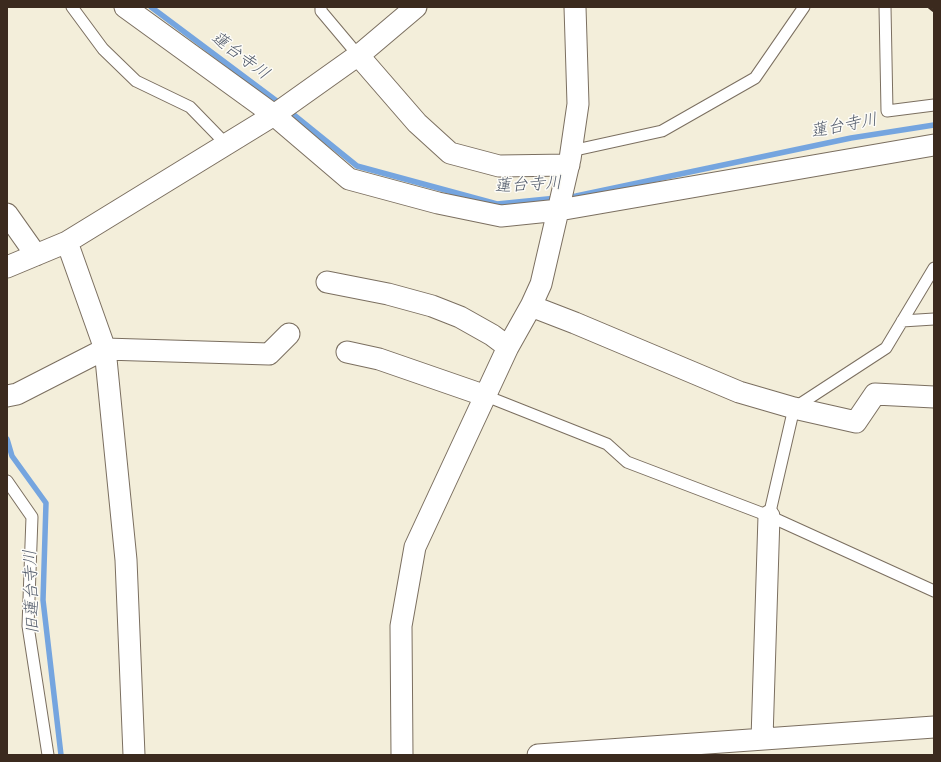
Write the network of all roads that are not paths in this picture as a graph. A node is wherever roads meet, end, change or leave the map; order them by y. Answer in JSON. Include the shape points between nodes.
{"nodes":[{"id":1,"x":72,"y":7,"type":"edge"},
{"id":2,"x":125,"y":7,"type":"edge"},
{"id":3,"x":321,"y":7,"type":"edge"},
{"id":4,"x":416,"y":7,"type":"edge"},
{"id":5,"x":574,"y":7,"type":"edge"},
{"id":6,"x":804,"y":7,"type":"edge"},
{"id":7,"x":885,"y":7,"type":"edge"},
{"id":8,"x":358,"y":55,"type":"junction"},
{"id":9,"x":934,"y":105,"type":"edge"},
{"id":10,"x":274,"y":115,"type":"junction"},
{"id":11,"x":226,"y":144,"type":"junction"},
{"id":12,"x":934,"y":145,"type":"edge"},
{"id":13,"x":570,"y":158,"type":"junction"},
{"id":14,"x":559,"y":210,"type":"junction"},
{"id":15,"x":7,"y":214,"type":"edge"},
{"id":16,"x":67,"y":242,"type":"junction"},
{"id":17,"x":36,"y":255,"type":"junction"},
{"id":18,"x":7,"y":267,"type":"edge"},
{"id":19,"x":934,"y":268,"type":"edge"},
{"id":20,"x":327,"y":282,"type":"dead end"},
{"id":21,"x":531,"y":306,"type":"junction"},
{"id":22,"x":934,"y":320,"type":"edge"},
{"id":23,"x":902,"y":321,"type":"junction"},
{"id":24,"x":289,"y":334,"type":"dead end"},
{"id":25,"x":508,"y":347,"type":"junction"},
{"id":26,"x":106,"y":349,"type":"junction"},
{"id":27,"x":347,"y":352,"type":"dead end"},
{"id":28,"x":7,"y":396,"type":"edge"},
{"id":29,"x":486,"y":396,"type":"junction"},
{"id":30,"x":934,"y":397,"type":"edge"},
{"id":31,"x":794,"y":408,"type":"junction"},
{"id":32,"x":7,"y":481,"type":"edge"},
{"id":33,"x":769,"y":516,"type":"junction"},
{"id":34,"x":934,"y":591,"type":"edge"},
{"id":35,"x":934,"y":727,"type":"edge"},
{"id":36,"x":762,"y":739,"type":"junction"},
{"id":37,"x":48,"y":755,"type":"edge"},
{"id":38,"x":134,"y":755,"type":"edge"},
{"id":39,"x":402,"y":755,"type":"edge"},
{"id":40,"x":538,"y":755,"type":"edge"}],
"edges":[{"from":1,"to":11,"type":"lane","via":[[103,49],[136,81],[190,107]]},
{"from":2,"to":10,"type":"street"},
{"from":3,"to":8,"type":"lane","via":[[321,11]]},
{"from":4,"to":8,"type":"street"},
{"from":5,"to":13,"type":"street","via":[[578,104]]},
{"from":6,"to":13,"type":"lane","via":[[755,78],[662,131]]},
{"from":7,"to":9,"type":"lane","via":[[887,111]]},
{"from":8,"to":10,"type":"street"},
{"from":8,"to":13,"type":"street","via":[[417,123],[450,153],[498,166]]},
{"from":10,"to":11,"type":"street"},
{"from":10,"to":14,"type":"street","via":[[350,179],[438,203],[501,216]]},
{"from":11,"to":16,"type":"street"},
{"from":12,"to":14,"type":"street"},
{"from":13,"to":14,"type":"street"},
{"from":14,"to":21,"type":"street","via":[[541,284]]},
{"from":15,"to":17,"type":"street"},
{"from":16,"to":17,"type":"street"},
{"from":16,"to":26,"type":"street"},
{"from":17,"to":18,"type":"street"},
{"from":19,"to":23,"type":"lane"},
{"from":20,"to":25,"type":"street","via":[[432,306],[460,317]]},
{"from":21,"to":25,"type":"street"},
{"from":21,"to":31,"type":"street","via":[[739,392]]},
{"from":22,"to":23,"type":"lane"},
{"from":23,"to":31,"type":"lane","via":[[886,348]]},
{"from":24,"to":26,"type":"street","via":[[269,354]]},
{"from":25,"to":29,"type":"street"},
{"from":26,"to":28,"type":"street","via":[[16,394]]},
{"from":26,"to":38,"type":"street","via":[[126,560]]},
{"from":27,"to":29,"type":"street","via":[[379,359]]},
{"from":29,"to":33,"type":"lane","via":[[607,444],[627,462]]},
{"from":29,"to":39,"type":"street","via":[[414,547],[401,626]]},
{"from":30,"to":31,"type":"street","via":[[875,394],[856,422]]},
{"from":31,"to":33,"type":"lane"},
{"from":32,"to":37,"type":"lane","via":[[32,517],[28,626]]},
{"from":33,"to":34,"type":"lane"},
{"from":33,"to":36,"type":"street"},
{"from":35,"to":36,"type":"street"},
{"from":36,"to":40,"type":"street"}]}
